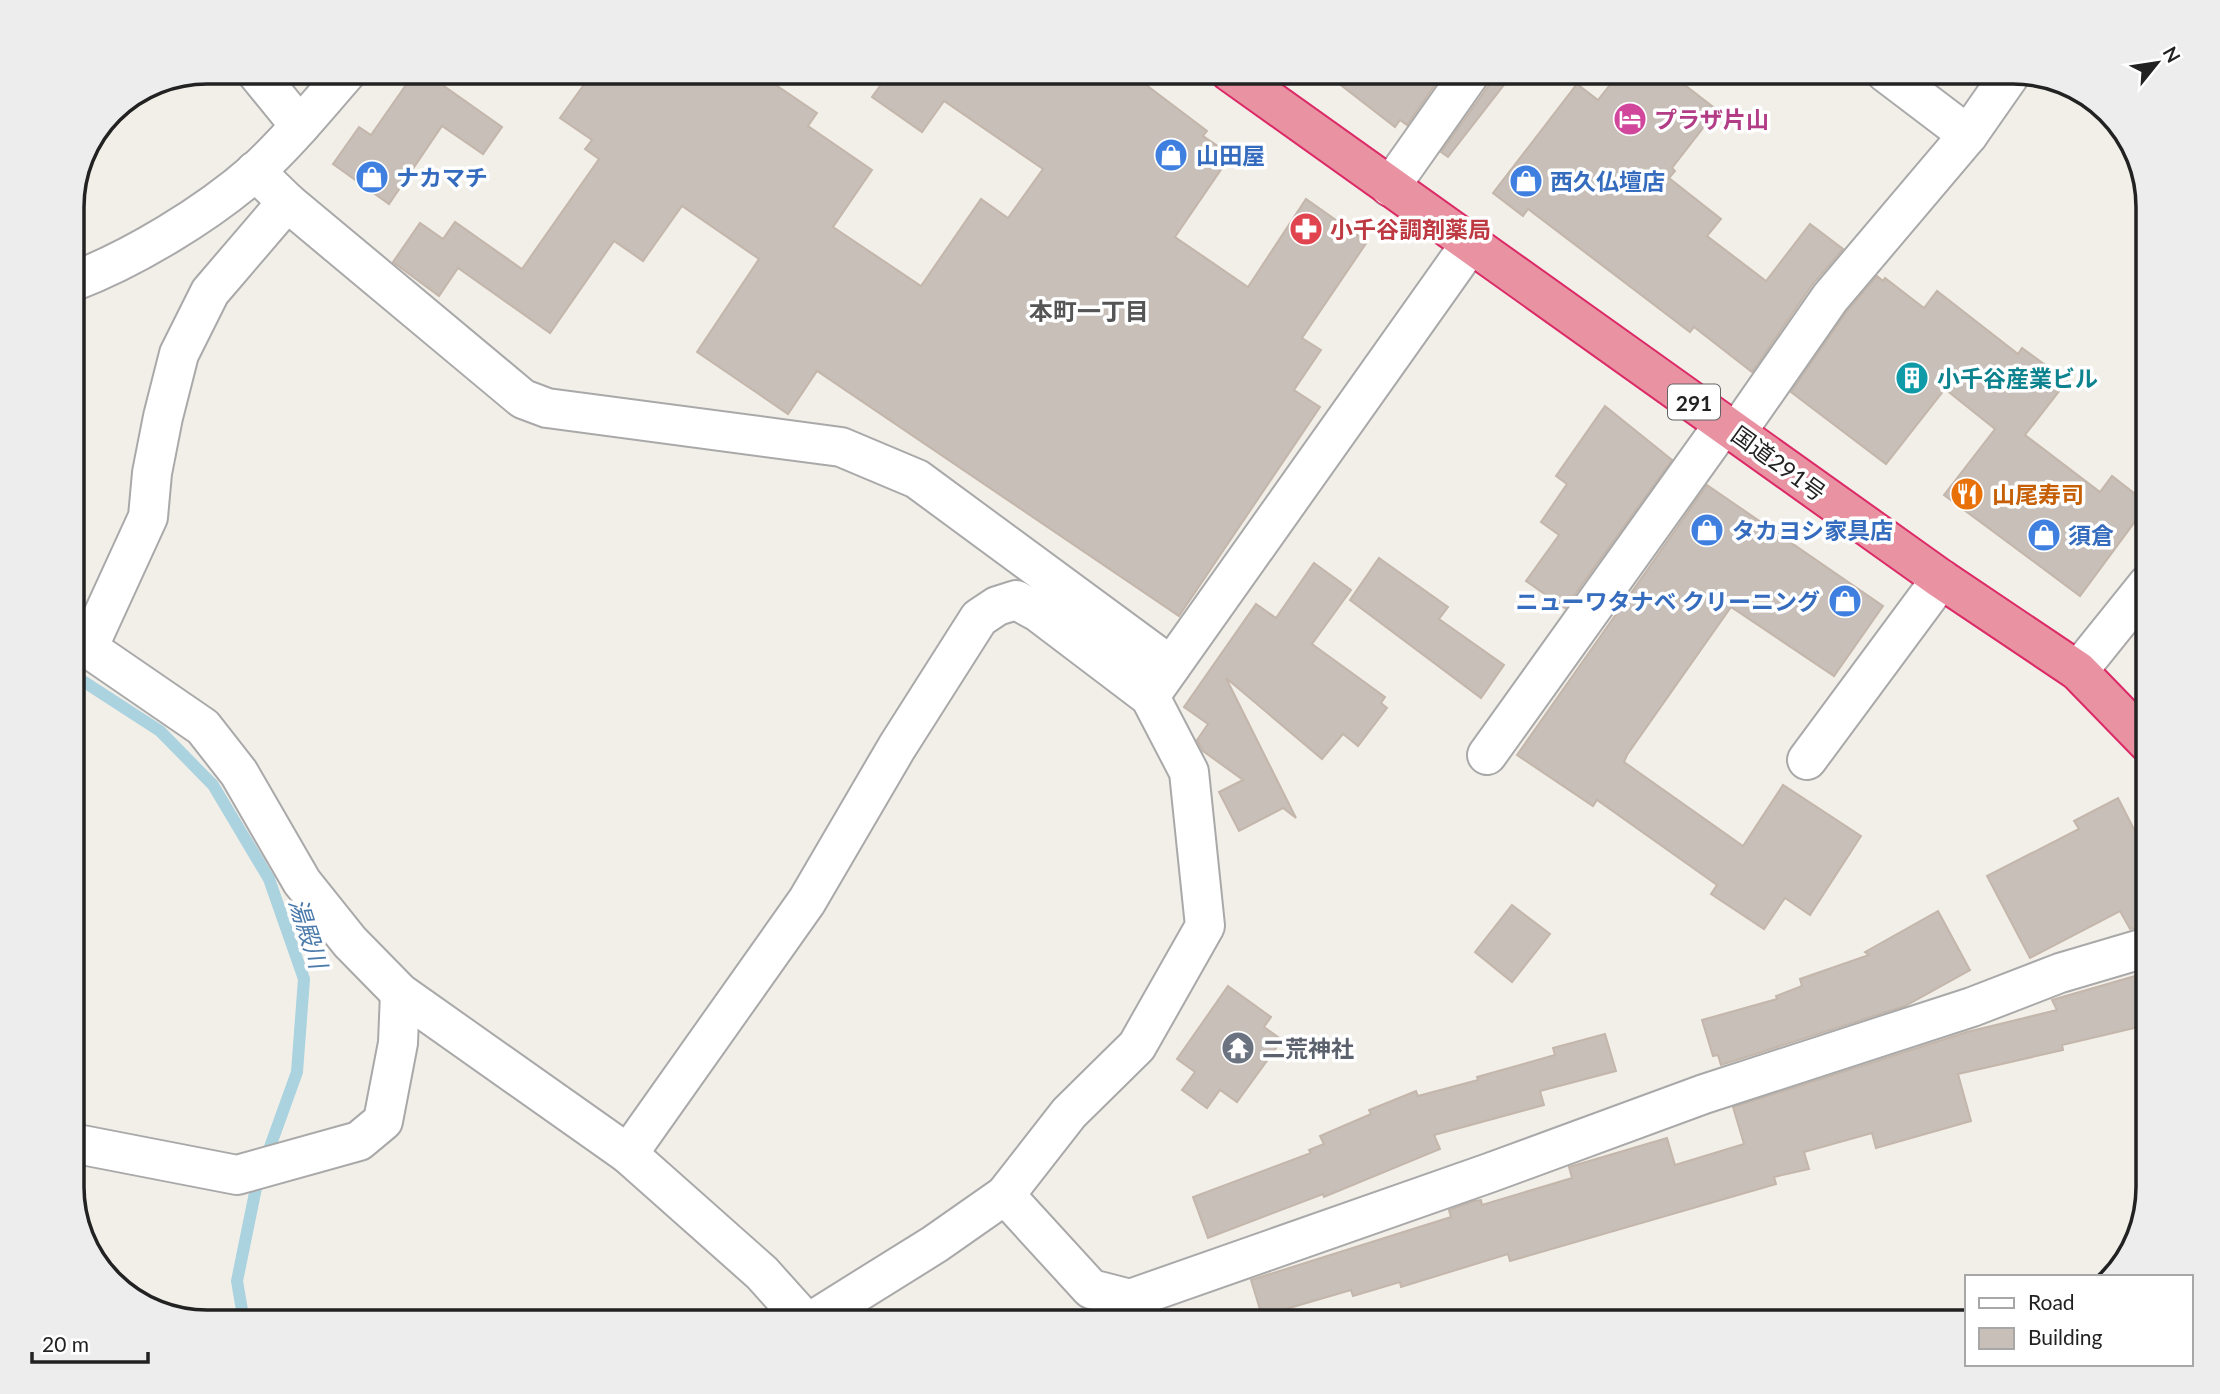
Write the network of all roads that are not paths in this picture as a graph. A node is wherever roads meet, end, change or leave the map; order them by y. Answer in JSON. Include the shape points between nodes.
{"nodes":[{"id":1,"x":266,"y":84,"type":"edge"},
{"id":2,"x":337,"y":84,"type":"edge"},
{"id":3,"x":1247,"y":84,"type":"edge"},
{"id":4,"x":1463,"y":84,"type":"edge"},
{"id":5,"x":1901,"y":84,"type":"edge"},
{"id":6,"x":2004,"y":84,"type":"edge"},
{"id":7,"x":300,"y":126,"type":"junction"},
{"id":8,"x":1968,"y":135,"type":"junction"},
{"id":9,"x":255,"y":171,"type":"junction"},
{"id":10,"x":1390,"y":187,"type":"junction"},
{"id":11,"x":287,"y":202,"type":"junction"},
{"id":12,"x":1471,"y":243,"type":"junction"},
{"id":13,"x":84,"y":277,"type":"edge"},
{"id":14,"x":1730,"y":428,"type":"junction"},
{"id":15,"x":1941,"y":579,"type":"junction"},
{"id":16,"x":2136,"y":599,"type":"edge"},
{"id":17,"x":84,"y":637,"type":"edge"},
{"id":18,"x":84,"y":648,"type":"edge"},
{"id":19,"x":2078,"y":671,"type":"junction"},
{"id":20,"x":1160,"y":681,"type":"junction"},
{"id":21,"x":2136,"y":731,"type":"edge"},
{"id":22,"x":1487,"y":755,"type":"dead end"},
{"id":23,"x":1807,"y":760,"type":"dead end"},
{"id":24,"x":2136,"y":951,"type":"edge"},
{"id":25,"x":400,"y":993,"type":"junction"},
{"id":26,"x":84,"y":1145,"type":"edge"},
{"id":27,"x":628,"y":1154,"type":"junction"},
{"id":28,"x":1005,"y":1195,"type":"junction"},
{"id":29,"x":797,"y":1310,"type":"edge"},
{"id":30,"x":828,"y":1310,"type":"edge"}],
"edges":[{"from":1,"to":7,"type":"street"},
{"from":2,"to":7,"type":"street"},
{"from":3,"to":10,"type":"highway","name":"国道291号","number":"291"},
{"from":4,"to":10,"type":"street"},
{"from":5,"to":8,"type":"street"},
{"from":6,"to":8,"type":"street"},
{"from":7,"to":9,"type":"street"},
{"from":8,"to":14,"type":"street","via":[[1830,298]]},
{"from":9,"to":11,"type":"street"},
{"from":9,"to":13,"type":"street","via":[[194,216]]},
{"from":10,"to":12,"type":"highway","name":"国道291号","number":"291"},
{"from":11,"to":17,"type":"street","via":[[210,292],[179,354],[156,451],[148,517]]},
{"from":11,"to":20,"type":"street","via":[[523,399],[547,408],[841,447],[917,479]]},
{"from":12,"to":14,"type":"highway","name":"国道291号","number":"291"},
{"from":12,"to":20,"type":"street"},
{"from":14,"to":15,"type":"highway","name":"国道291号","number":"291"},
{"from":14,"to":22,"type":"street"},
{"from":15,"to":19,"type":"highway","name":"国道291号","number":"291"},
{"from":15,"to":23,"type":"street"},
{"from":16,"to":19,"type":"street"},
{"from":18,"to":25,"type":"street","via":[[203,727],[239,773],[302,882]]},
{"from":19,"to":21,"type":"highway","name":"国道291号","number":"291"},
{"from":20,"to":27,"type":"street","via":[[1016,600],[979,618],[807,901]]},
{"from":20,"to":28,"type":"street","via":[[1189,772],[1205,926],[1137,1046],[1069,1113]]},
{"from":24,"to":28,"type":"street","via":[[1704,1094],[1130,1299],[1091,1289]]},
{"from":25,"to":26,"type":"street","via":[[398,1043],[383,1121],[359,1141],[237,1175]]},
{"from":25,"to":27,"type":"street"},
{"from":27,"to":29,"type":"street","via":[[762,1273]]},
{"from":28,"to":30,"type":"street"}]}
